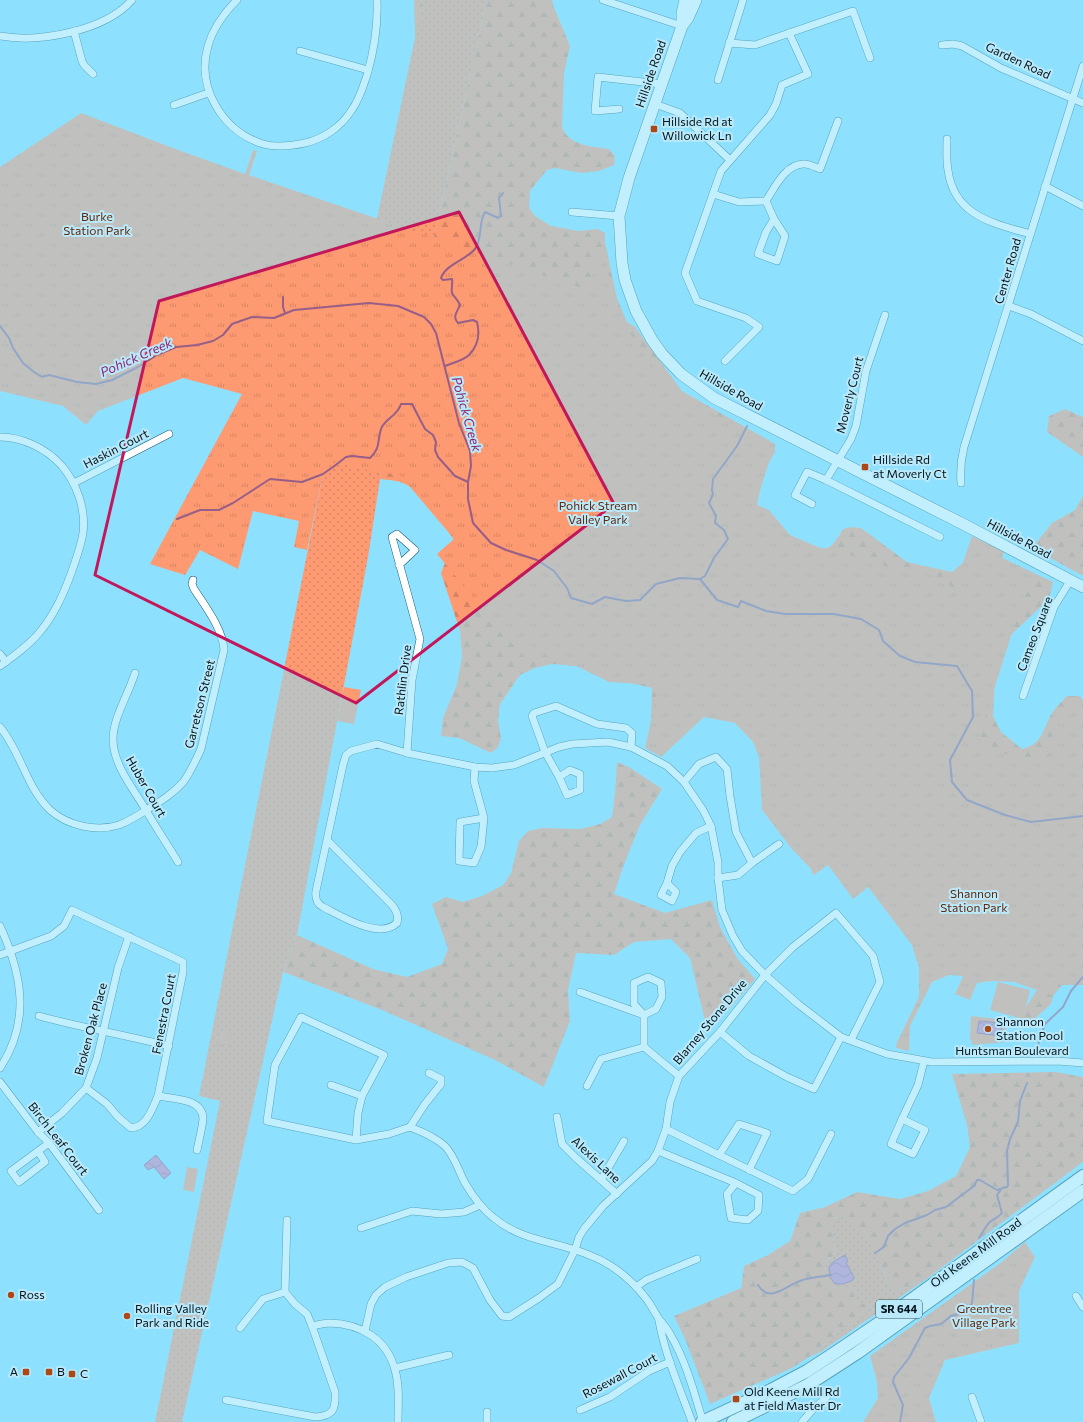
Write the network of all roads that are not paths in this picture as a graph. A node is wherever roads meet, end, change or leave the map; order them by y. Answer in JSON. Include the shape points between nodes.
{"nodes":[{"id":1,"x":132,"y":0,"type":"edge"},
{"id":2,"x":237,"y":0,"type":"edge"},
{"id":3,"x":377,"y":0,"type":"edge"},
{"id":4,"x":603,"y":0,"type":"edge"},
{"id":5,"x":685,"y":0,"type":"edge"},
{"id":6,"x":696,"y":0,"type":"edge"},
{"id":7,"x":743,"y":0,"type":"edge"},
{"id":8,"x":682,"y":26,"type":"junction"},
{"id":9,"x":74,"y":31,"type":"junction"},
{"id":10,"x":789,"y":33,"type":"junction"},
{"id":11,"x":0,"y":36,"type":"edge"},
{"id":12,"x":729,"y":43,"type":"junction"},
{"id":13,"x":942,"y":45,"type":"dead end"},
{"id":14,"x":300,"y":51,"type":"dead end"},
{"id":15,"x":870,"y":58,"type":"dead end"},
{"id":16,"x":1083,"y":66,"type":"edge"},
{"id":17,"x":368,"y":70,"type":"junction"},
{"id":18,"x":93,"y":74,"type":"dead end"},
{"id":19,"x":718,"y":80,"type":"dead end"},
{"id":20,"x":661,"y":84,"type":"junction"},
{"id":21,"x":208,"y":93,"type":"junction"},
{"id":22,"x":1073,"y":98,"type":"junction"},
{"id":23,"x":1083,"y":103,"type":"edge"},
{"id":24,"x":655,"y":104,"type":"junction"},
{"id":25,"x":174,"y":105,"type":"dead end"},
{"id":26,"x":619,"y":109,"type":"dead end"},
{"id":27,"x":838,"y":121,"type":"dead end"},
{"id":28,"x":947,"y":139,"type":"dead end"},
{"id":29,"x":730,"y":160,"type":"junction"},
{"id":30,"x":1045,"y":186,"type":"junction"},
{"id":31,"x":713,"y":194,"type":"junction"},
{"id":32,"x":766,"y":201,"type":"junction"},
{"id":33,"x":1083,"y":206,"type":"edge"},
{"id":34,"x":572,"y":212,"type":"dead end"},
{"id":35,"x":619,"y":216,"type":"junction"},
{"id":36,"x":774,"y":219,"type":"junction"},
{"id":37,"x":1030,"y":234,"type":"junction"},
{"id":38,"x":1009,"y":306,"type":"junction"},
{"id":39,"x":884,"y":315,"type":"dead end"},
{"id":40,"x":1083,"y":341,"type":"edge"},
{"id":41,"x":725,"y":361,"type":"dead end"},
{"id":42,"x":169,"y":434,"type":"dead end"},
{"id":43,"x":0,"y":437,"type":"edge"},
{"id":44,"x":838,"y":461,"type":"junction"},
{"id":45,"x":826,"y":480,"type":"junction"},
{"id":46,"x":74,"y":483,"type":"junction"},
{"id":47,"x":961,"y":483,"type":"dead end"},
{"id":48,"x":812,"y":504,"type":"dead end"},
{"id":49,"x":940,"y":537,"type":"dead end"},
{"id":50,"x":399,"y":565,"type":"dead end"},
{"id":51,"x":193,"y":580,"type":"dead end"},
{"id":52,"x":1070,"y":581,"type":"junction"},
{"id":53,"x":1083,"y":587,"type":"edge"},
{"id":54,"x":0,"y":654,"type":"edge"},
{"id":55,"x":3,"y":664,"type":"edge"},
{"id":56,"x":135,"y":673,"type":"dead end"},
{"id":57,"x":1024,"y":696,"type":"dead end"},
{"id":58,"x":0,"y":727,"type":"edge"},
{"id":59,"x":631,"y":747,"type":"junction"},
{"id":60,"x":407,"y":752,"type":"junction"},
{"id":61,"x":545,"y":752,"type":"junction"},
{"id":62,"x":475,"y":767,"type":"junction"},
{"id":63,"x":559,"y":777,"type":"dead end"},
{"id":64,"x":684,"y":782,"type":"junction"},
{"id":65,"x":146,"y":810,"type":"junction"},
{"id":66,"x":484,"y":818,"type":"junction"},
{"id":67,"x":712,"y":826,"type":"junction"},
{"id":68,"x":327,"y":840,"type":"junction"},
{"id":69,"x":780,"y":844,"type":"dead end"},
{"id":70,"x":178,"y":862,"type":"dead end"},
{"id":71,"x":752,"y":863,"type":"junction"},
{"id":72,"x":718,"y":878,"type":"junction"},
{"id":73,"x":667,"y":883,"type":"dead end"},
{"id":74,"x":0,"y":926,"type":"edge"},
{"id":75,"x":129,"y":936,"type":"junction"},
{"id":76,"x":11,"y":951,"type":"junction"},
{"id":77,"x":0,"y":955,"type":"edge"},
{"id":78,"x":764,"y":975,"type":"junction"},
{"id":79,"x":580,"y":992,"type":"dead end"},
{"id":80,"x":644,"y":1015,"type":"junction"},
{"id":81,"x":39,"y":1016,"type":"dead end"},
{"id":82,"x":104,"y":1032,"type":"junction"},
{"id":83,"x":720,"y":1032,"type":"junction"},
{"id":84,"x":842,"y":1037,"type":"junction"},
{"id":85,"x":851,"y":1040,"type":"junction"},
{"id":86,"x":169,"y":1046,"type":"junction"},
{"id":87,"x":644,"y":1047,"type":"junction"},
{"id":88,"x":924,"y":1061,"type":"junction"},
{"id":89,"x":1083,"y":1063,"type":"edge"},
{"id":90,"x":0,"y":1068,"type":"edge"},
{"id":91,"x":429,"y":1073,"type":"dead end"},
{"id":92,"x":679,"y":1076,"type":"junction"},
{"id":93,"x":0,"y":1082,"type":"edge"},
{"id":94,"x":331,"y":1085,"type":"dead end"},
{"id":95,"x":588,"y":1086,"type":"dead end"},
{"id":96,"x":86,"y":1088,"type":"junction"},
{"id":97,"x":158,"y":1096,"type":"junction"},
{"id":98,"x":362,"y":1096,"type":"junction"},
{"id":99,"x":557,"y":1116,"type":"dead end"},
{"id":100,"x":902,"y":1119,"type":"junction"},
{"id":101,"x":410,"y":1127,"type":"junction"},
{"id":102,"x":666,"y":1130,"type":"junction"},
{"id":103,"x":38,"y":1132,"type":"junction"},
{"id":104,"x":831,"y":1134,"type":"dead end"},
{"id":105,"x":356,"y":1140,"type":"junction"},
{"id":106,"x":624,"y":1141,"type":"dead end"},
{"id":107,"x":49,"y":1143,"type":"junction"},
{"id":108,"x":197,"y":1150,"type":"dead end"},
{"id":109,"x":38,"y":1151,"type":"junction"},
{"id":110,"x":658,"y":1151,"type":"junction"},
{"id":111,"x":719,"y":1155,"type":"junction"},
{"id":112,"x":749,"y":1170,"type":"junction"},
{"id":113,"x":1083,"y":1176,"type":"edge"},
{"id":114,"x":600,"y":1180,"type":"junction"},
{"id":115,"x":736,"y":1183,"type":"junction"},
{"id":116,"x":1083,"y":1191,"type":"edge"},
{"id":117,"x":617,"y":1194,"type":"junction"},
{"id":118,"x":480,"y":1205,"type":"junction"},
{"id":119,"x":99,"y":1210,"type":"dead end"},
{"id":120,"x":288,"y":1220,"type":"dead end"},
{"id":121,"x":361,"y":1228,"type":"dead end"},
{"id":122,"x":575,"y":1250,"type":"junction"},
{"id":123,"x":697,"y":1259,"type":"dead end"},
{"id":124,"x":636,"y":1287,"type":"junction"},
{"id":125,"x":285,"y":1292,"type":"junction"},
{"id":126,"x":1076,"y":1296,"type":"dead end"},
{"id":127,"x":1083,"y":1307,"type":"edge"},
{"id":128,"x":658,"y":1318,"type":"junction"},
{"id":129,"x":312,"y":1326,"type":"junction"},
{"id":130,"x":240,"y":1328,"type":"dead end"},
{"id":131,"x":365,"y":1331,"type":"junction"},
{"id":132,"x":449,"y":1355,"type":"dead end"},
{"id":133,"x":670,"y":1362,"type":"junction"},
{"id":134,"x":395,"y":1368,"type":"junction"},
{"id":135,"x":830,"y":1392,"type":"dead end"},
{"id":136,"x":972,"y":1397,"type":"dead end"},
{"id":137,"x":226,"y":1400,"type":"dead end"},
{"id":138,"x":580,"y":1410,"type":"dead end"},
{"id":139,"x":487,"y":1412,"type":"dead end"},
{"id":140,"x":398,"y":1422,"type":"edge"},
{"id":141,"x":487,"y":1422,"type":"edge"},
{"id":142,"x":692,"y":1422,"type":"edge"},
{"id":143,"x":702,"y":1422,"type":"edge"},
{"id":144,"x":733,"y":1422,"type":"edge"},
{"id":145,"x":802,"y":1422,"type":"edge"},
{"id":146,"x":981,"y":1422,"type":"edge"}],
"edges":[{"from":1,"to":9,"type":"street","via":[[126,7],[103,20]]},
{"from":2,"to":21,"type":"street","via":[[212,33],[205,59]]},
{"from":3,"to":17,"type":"street","via":[[374,45]]},
{"from":4,"to":8,"type":"street"},
{"from":5,"to":8,"type":"street","name":"Hillside Road"},
{"from":6,"to":8,"type":"street","name":"Hillside Road"},
{"from":7,"to":12,"type":"street"},
{"from":8,"to":20,"type":"street","name":"Hillside Road"},
{"from":9,"to":11,"type":"street","via":[[30,38]]},
{"from":9,"to":18,"type":"street","via":[[84,65]]},
{"from":10,"to":12,"type":"street","via":[[755,45]]},
{"from":10,"to":15,"type":"street","via":[[853,11]]},
{"from":10,"to":29,"type":"street","via":[[808,74],[782,85],[770,115]]},
{"from":12,"to":19,"type":"street"},
{"from":13,"to":22,"type":"street","name":"Garden Road","via":[[962,46],[1001,68]]},
{"from":14,"to":17,"type":"street"},
{"from":16,"to":22,"type":"street","name":"Center Road"},
{"from":17,"to":21,"type":"street","via":[[362,91],[352,111],[336,129],[313,141],[291,146],[268,145],[249,138],[233,128]]},
{"from":20,"to":24,"type":"street","name":"Hillside Road"},
{"from":20,"to":26,"type":"street","via":[[598,77],[595,111]]},
{"from":21,"to":25,"type":"street"},
{"from":22,"to":23,"type":"street","name":"Garden Road"},
{"from":22,"to":30,"type":"street","name":"Center Road"},
{"from":24,"to":29,"type":"street","via":[[680,113]]},
{"from":24,"to":35,"type":"street","name":"Hillside Road","via":[[629,178]]},
{"from":27,"to":32,"type":"street","via":[[820,168],[805,164],[792,166]]},
{"from":28,"to":37,"type":"street","via":[[948,170],[954,190],[962,202],[980,217]]},
{"from":29,"to":31,"type":"street","via":[[721,171]]},
{"from":30,"to":33,"type":"street"},
{"from":30,"to":37,"type":"street","name":"Center Road"},
{"from":31,"to":32,"type":"street","via":[[739,202]]},
{"from":31,"to":41,"type":"street","via":[[685,273],[697,301],[746,318],[759,327]]},
{"from":32,"to":36,"type":"street"},
{"from":34,"to":35,"type":"street"},
{"from":35,"to":44,"type":"street","name":"Hillside Road","via":[[622,263],[630,296],[643,326],[667,360],[692,383],[714,398]]},
{"from":36,"to":36,"type":"street","via":[[785,236],[777,261],[758,254]]},
{"from":37,"to":38,"type":"street","name":"Center Road"},
{"from":38,"to":40,"type":"street","via":[[1031,314]]},
{"from":38,"to":47,"type":"street","name":"Center Road","via":[[964,447]]},
{"from":39,"to":44,"type":"street","name":"Moverly Court","via":[[866,371],[856,426]]},
{"from":42,"to":46,"type":"street","name":"Haskin Court"},
{"from":43,"to":46,"type":"street","via":[[21,440],[37,446],[58,461]]},
{"from":44,"to":45,"type":"street","name":"Moverly Court"},
{"from":44,"to":52,"type":"street","name":"Hillside Road"},
{"from":45,"to":48,"type":"street","via":[[807,472],[795,495]]},
{"from":45,"to":49,"type":"street"},
{"from":46,"to":55,"type":"street","via":[[82,508],[83,532],[64,593],[40,632]]},
{"from":50,"to":60,"type":"street","name":"Rathlin Drive","via":[[420,639],[412,680]]},
{"from":51,"to":65,"type":"street","name":"Garretson Street","via":[[194,589],[224,643],[224,655],[197,759],[188,775],[174,791]]},
{"from":52,"to":53,"type":"street","name":"Hillside Road"},
{"from":52,"to":57,"type":"street","name":"Cameo Square","via":[[1054,607]]},
{"from":54,"to":55,"type":"street"},
{"from":56,"to":65,"type":"street","name":"Huber Court","via":[[113,739],[118,762]]},
{"from":58,"to":65,"type":"street","name":"Garretson Street","via":[[13,746],[40,798],[50,810],[65,820],[92,828],[110,827],[119,825]]},
{"from":59,"to":61,"type":"street","name":"Huntsman Boulevard","via":[[608,742],[585,743]]},
{"from":59,"to":61,"type":"street","via":[[631,730],[597,724],[556,706],[532,714]]},
{"from":59,"to":64,"type":"street","name":"Huntsman Boulevard","via":[[667,766]]},
{"from":60,"to":62,"type":"street","name":"Huntsman Boulevard"},
{"from":60,"to":68,"type":"street","name":"Huntsman Boulevard","via":[[377,744],[351,751],[346,755]]},
{"from":61,"to":62,"type":"street","name":"Huntsman Boulevard","via":[[514,765]]},
{"from":61,"to":63,"type":"street"},
{"from":62,"to":66,"type":"street","via":[[474,781]]},
{"from":64,"to":67,"type":"street","name":"Huntsman Boulevard"},
{"from":64,"to":71,"type":"street","via":[[699,764],[716,757],[727,769],[736,832]]},
{"from":65,"to":70,"type":"street","name":"Huber Court"},
{"from":66,"to":66,"type":"street","via":[[460,822],[459,860],[474,863],[481,847]]},
{"from":67,"to":72,"type":"street","name":"Huntsman Boulevard"},
{"from":67,"to":73,"type":"street","via":[[696,833],[680,852]]},
{"from":68,"to":68,"type":"street","via":[[395,909],[397,923],[390,927],[370,928],[320,905],[316,896]]},
{"from":69,"to":71,"type":"street"},
{"from":71,"to":72,"type":"street","via":[[738,875]]},
{"from":72,"to":78,"type":"street","name":"Huntsman Boulevard","via":[[722,910],[733,936],[742,951]]},
{"from":74,"to":76,"type":"street"},
{"from":75,"to":76,"type":"street","name":"Fenestra Court","via":[[72,910],[64,926],[51,936]]},
{"from":75,"to":82,"type":"street","name":"Broken Oak Place","via":[[118,968]]},
{"from":75,"to":86,"type":"street","name":"Fenestra Court","via":[[184,962]]},
{"from":76,"to":77,"type":"street"},
{"from":76,"to":90,"type":"street","via":[[19,985],[20,1009],[17,1030]]},
{"from":78,"to":83,"type":"street","name":"Blarney Stone Drive"},
{"from":78,"to":84,"type":"street","name":"Huntsman Boulevard"},
{"from":78,"to":85,"type":"street","name":"Blarney Stone Drive","via":[[793,946],[836,913],[873,956],[880,982]]},
{"from":79,"to":80,"type":"street"},
{"from":80,"to":80,"type":"street","via":[[634,1004],[634,983],[648,976],[661,983],[662,997],[656,1009]]},
{"from":80,"to":87,"type":"street"},
{"from":81,"to":82,"type":"street"},
{"from":82,"to":86,"type":"street"},
{"from":82,"to":96,"type":"street","name":"Broken Oak Place","via":[[98,1058]]},
{"from":83,"to":84,"type":"street","via":[[749,1056],[814,1089]]},
{"from":83,"to":92,"type":"street","name":"Blarney Stone Drive"},
{"from":84,"to":85,"type":"street","name":"Huntsman Boulevard"},
{"from":85,"to":88,"type":"street","name":"Huntsman Boulevard","via":[[887,1054]]},
{"from":86,"to":97,"type":"street","name":"Fenestra Court"},
{"from":87,"to":92,"type":"street"},
{"from":87,"to":95,"type":"street","via":[[601,1059]]},
{"from":88,"to":89,"type":"street","name":"Huntsman Boulevard"},
{"from":88,"to":100,"type":"street","via":[[918,1085]]},
{"from":91,"to":101,"type":"street","via":[[441,1078],[441,1084]]},
{"from":92,"to":102,"type":"street","name":"Blarney Stone Drive","via":[[670,1102]]},
{"from":93,"to":103,"type":"street","name":"Birch Leaf Court"},
{"from":94,"to":98,"type":"street"},
{"from":96,"to":97,"type":"street","name":"Fenestra Court","via":[[131,1128],[144,1122],[150,1115]]},
{"from":96,"to":103,"type":"street","name":"Broken Oak Place","via":[[62,1113]]},
{"from":97,"to":108,"type":"street","via":[[198,1106],[203,1119]]},
{"from":98,"to":105,"type":"street"},
{"from":98,"to":105,"type":"street","via":[[384,1055],[300,1017],[275,1065],[267,1121]]},
{"from":99,"to":114,"type":"street","name":"Alexis Lane","via":[[562,1144]]},
{"from":100,"to":100,"type":"street","via":[[891,1144],[913,1154],[925,1130]]},
{"from":101,"to":105,"type":"street"},
{"from":101,"to":118,"type":"street","via":[[446,1147]]},
{"from":102,"to":110,"type":"street","name":"Blarney Stone Drive"},
{"from":102,"to":111,"type":"street"},
{"from":103,"to":107,"type":"street","name":"Birch Leaf Court"},
{"from":104,"to":112,"type":"street","via":[[808,1179],[793,1191]]},
{"from":106,"to":114,"type":"street"},
{"from":107,"to":109,"type":"street"},
{"from":107,"to":119,"type":"street","name":"Birch Leaf Court"},
{"from":109,"to":109,"type":"street","via":[[11,1171],[19,1182],[45,1162]]},
{"from":110,"to":115,"type":"street"},
{"from":110,"to":117,"type":"street","name":"Blarney Stone Drive","via":[[652,1161]]},
{"from":111,"to":112,"type":"street"},
{"from":111,"to":112,"type":"street","via":[[739,1124],[767,1133]]},
{"from":113,"to":143,"type":"main road","name":"Old Keene Mill Road","number":"SR 644","via":[[882,1321],[807,1371]]},
{"from":114,"to":117,"type":"street","name":"Alexis Lane"},
{"from":115,"to":115,"type":"street","via":[[759,1195],[758,1211],[748,1220],[732,1218],[727,1194]]},
{"from":116,"to":144,"type":"main road","name":"Old Keene Mill Road","number":"SR 644","via":[[857,1353],[806,1386]]},
{"from":117,"to":122,"type":"street","name":"Blarney Stone Drive","via":[[584,1229]]},
{"from":118,"to":121,"type":"street","via":[[464,1212],[441,1214],[412,1211]]},
{"from":118,"to":122,"type":"street","via":[[499,1222],[519,1234]]},
{"from":120,"to":125,"type":"street"},
{"from":122,"to":124,"type":"street","via":[[604,1262]]},
{"from":122,"to":131,"type":"street","name":"Blarney Stone Drive","via":[[558,1284],[509,1316],[502,1316],[496,1311],[473,1268],[462,1262],[448,1262],[385,1286],[371,1304]]},
{"from":123,"to":124,"type":"street","via":[[646,1280]]},
{"from":124,"to":128,"type":"street"},
{"from":125,"to":129,"type":"street","via":[[306,1314]]},
{"from":125,"to":130,"type":"street","via":[[263,1299]]},
{"from":126,"to":127,"type":"street"},
{"from":128,"to":133,"type":"street"},
{"from":128,"to":143,"type":"street","via":[[670,1332],[680,1354]]},
{"from":129,"to":131,"type":"street","via":[[331,1323]]},
{"from":129,"to":137,"type":"street","via":[[335,1392],[335,1404],[331,1413],[315,1417]]},
{"from":131,"to":134,"type":"street","via":[[376,1338],[386,1350]]},
{"from":132,"to":134,"type":"street"},
{"from":133,"to":138,"type":"street","name":"Rosewall Court","via":[[649,1371],[610,1398]]},
{"from":133,"to":142,"type":"street"},
{"from":134,"to":140,"type":"street"},
{"from":135,"to":145,"type":"street"},
{"from":136,"to":146,"type":"street"},
{"from":139,"to":141,"type":"street"}]}
